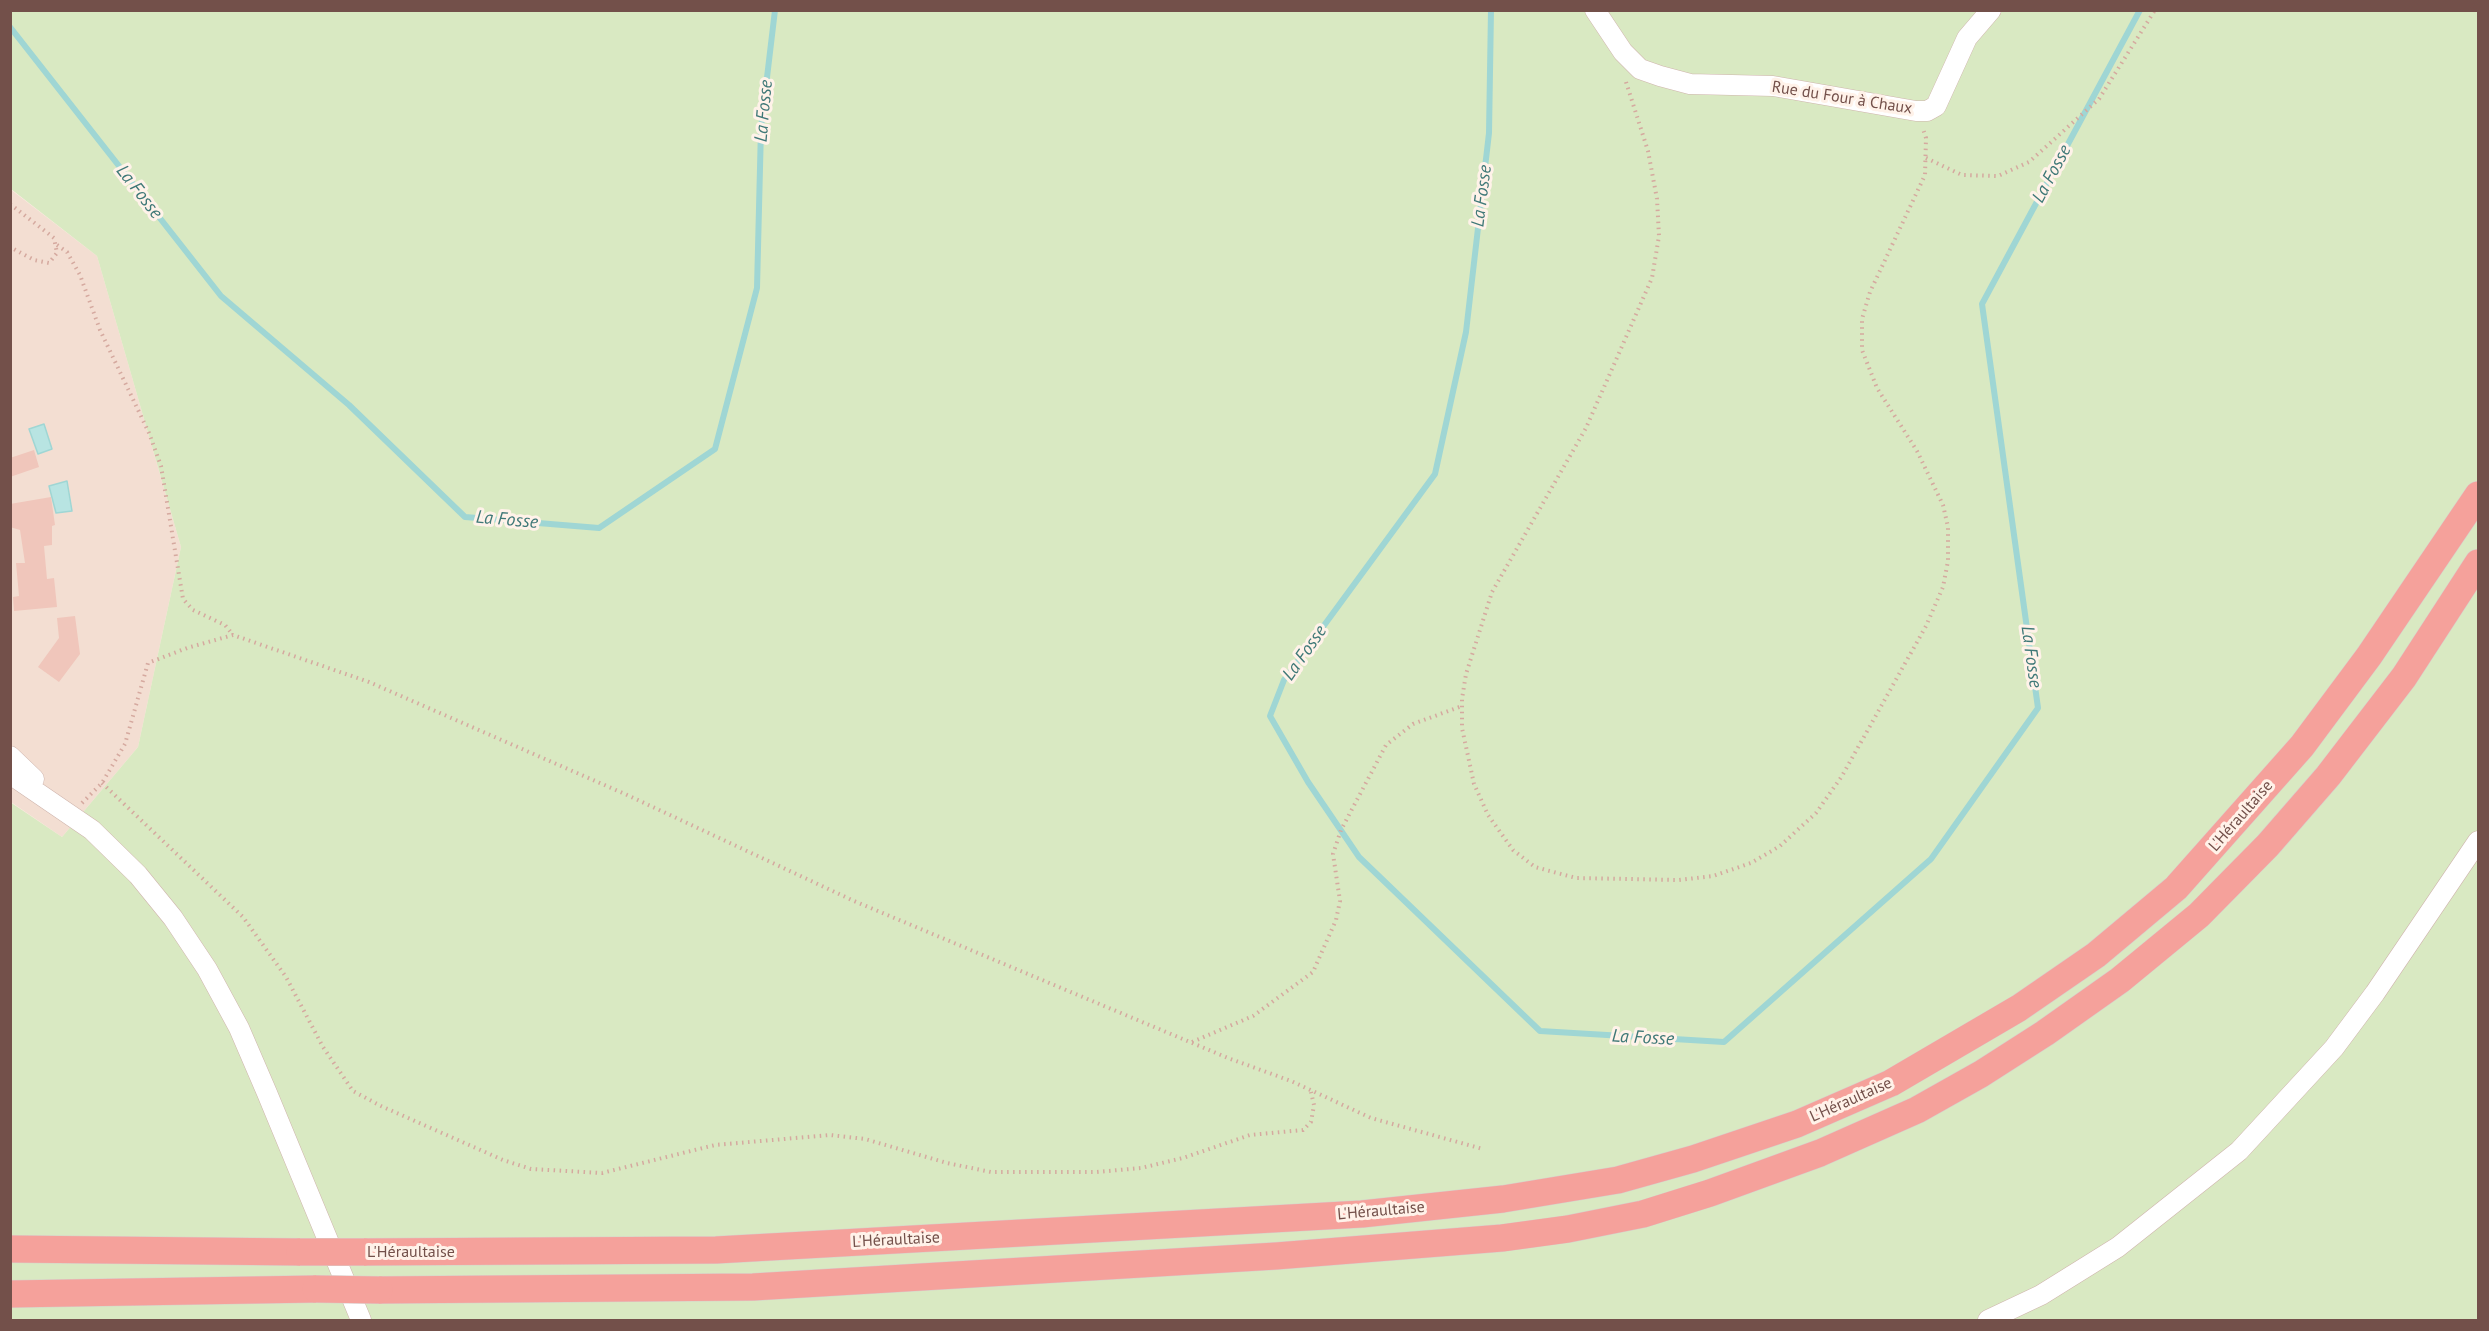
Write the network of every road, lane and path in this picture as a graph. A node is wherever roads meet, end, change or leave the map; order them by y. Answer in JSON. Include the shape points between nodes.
{"nodes":[{"id":1,"x":1595,"y":10,"type":"edge"},
{"id":2,"x":1991,"y":10,"type":"edge"},
{"id":3,"x":2155,"y":10,"type":"edge"},
{"id":4,"x":1625,"y":78,"type":"dead end"},
{"id":5,"x":1916,"y":111,"type":"junction"},
{"id":6,"x":1926,"y":158,"type":"junction"},
{"id":7,"x":10,"y":204,"type":"edge"},
{"id":8,"x":57,"y":245,"type":"junction"},
{"id":9,"x":10,"y":247,"type":"edge"},
{"id":10,"x":2478,"y":495,"type":"edge"},
{"id":11,"x":2478,"y":563,"type":"edge"},
{"id":12,"x":233,"y":635,"type":"junction"},
{"id":13,"x":1462,"y":706,"type":"junction"},
{"id":14,"x":10,"y":756,"type":"edge"},
{"id":15,"x":10,"y":774,"type":"edge"},
{"id":16,"x":102,"y":783,"type":"junction"},
{"id":17,"x":71,"y":813,"type":"junction"},
{"id":18,"x":2478,"y":841,"type":"edge"},
{"id":19,"x":1192,"y":1042,"type":"junction"},
{"id":20,"x":1311,"y":1092,"type":"junction"},
{"id":21,"x":1483,"y":1149,"type":"dead end"},
{"id":22,"x":10,"y":1249,"type":"edge"},
{"id":23,"x":10,"y":1294,"type":"edge"},
{"id":24,"x":361,"y":1320,"type":"edge"},
{"id":25,"x":1988,"y":1320,"type":"edge"}],
"edges":[{"from":1,"to":5,"type":"street","name":"Rue du Four à Chaux","via":[[1623,52],[1640,69],[1660,76],[1690,84],[1773,86]]},
{"from":2,"to":5,"type":"street","name":"Rue du Four à Chaux","via":[[1967,38],[1936,106]]},
{"from":3,"to":6,"type":"path","via":[[2099,99],[2029,162],[1998,176],[1962,175]]},
{"from":4,"to":13,"type":"path","via":[[1648,151],[1657,199],[1659,236],[1652,278],[1586,428],[1492,592],[1466,674]]},
{"from":5,"to":6,"type":"path","via":[[1926,138]]},
{"from":6,"to":13,"type":"path","via":[[1925,175],[1870,292],[1862,319],[1862,350],[1877,388],[1917,451],[1943,505],[1948,527],[1948,561],[1943,587],[1926,626],[1842,776],[1816,813],[1780,846],[1751,863],[1713,876],[1679,880],[1576,878],[1535,867],[1513,850],[1488,815],[1474,784],[1462,728]]},
{"from":7,"to":8,"type":"path","via":[[54,238]]},
{"from":8,"to":9,"type":"path","via":[[57,253],[49,263]]},
{"from":8,"to":12,"type":"path","via":[[67,252],[80,275],[100,330],[157,455],[183,599],[193,610],[225,625]]},
{"from":10,"to":22,"type":"highway","name":"L'Héraultaise","bridge":true,"via":[[2370,656],[2302,746],[2176,888],[2096,955],[2019,1008],[1891,1083],[1797,1124],[1693,1159],[1618,1180],[1503,1199],[1362,1214],[716,1250]]},
{"from":11,"to":23,"type":"highway","bridge":true,"via":[[2404,677],[2328,776],[2199,915],[2120,980],[1981,1074],[1917,1110],[1820,1153],[1643,1214],[1502,1238],[1276,1257],[753,1287]]},
{"from":12,"to":16,"type":"path","via":[[148,663],[125,744]]},
{"from":12,"to":19,"type":"path","via":[[369,682],[854,901]]},
{"from":13,"to":19,"type":"path","via":[[1413,724],[1386,745],[1341,830],[1333,854],[1340,901],[1336,920],[1313,972],[1253,1016]]},
{"from":14,"to":17,"type":"street"},
{"from":15,"to":17,"type":"street"},
{"from":16,"to":17,"type":"path"},
{"from":16,"to":20,"type":"path","via":[[243,918],[286,977],[323,1047],[353,1091],[381,1107],[531,1169],[602,1173],[715,1145],[830,1135],[865,1139],[991,1172],[1097,1172],[1183,1158],[1250,1135],[1303,1130],[1313,1113]]},
{"from":17,"to":24,"type":"street","via":[[138,875],[207,969],[267,1093]]},
{"from":18,"to":25,"type":"street","via":[[2334,1048],[2239,1151],[2118,1247],[2041,1295]]},
{"from":19,"to":20,"type":"path"},
{"from":20,"to":21,"type":"path","via":[[1371,1118]]}]}
